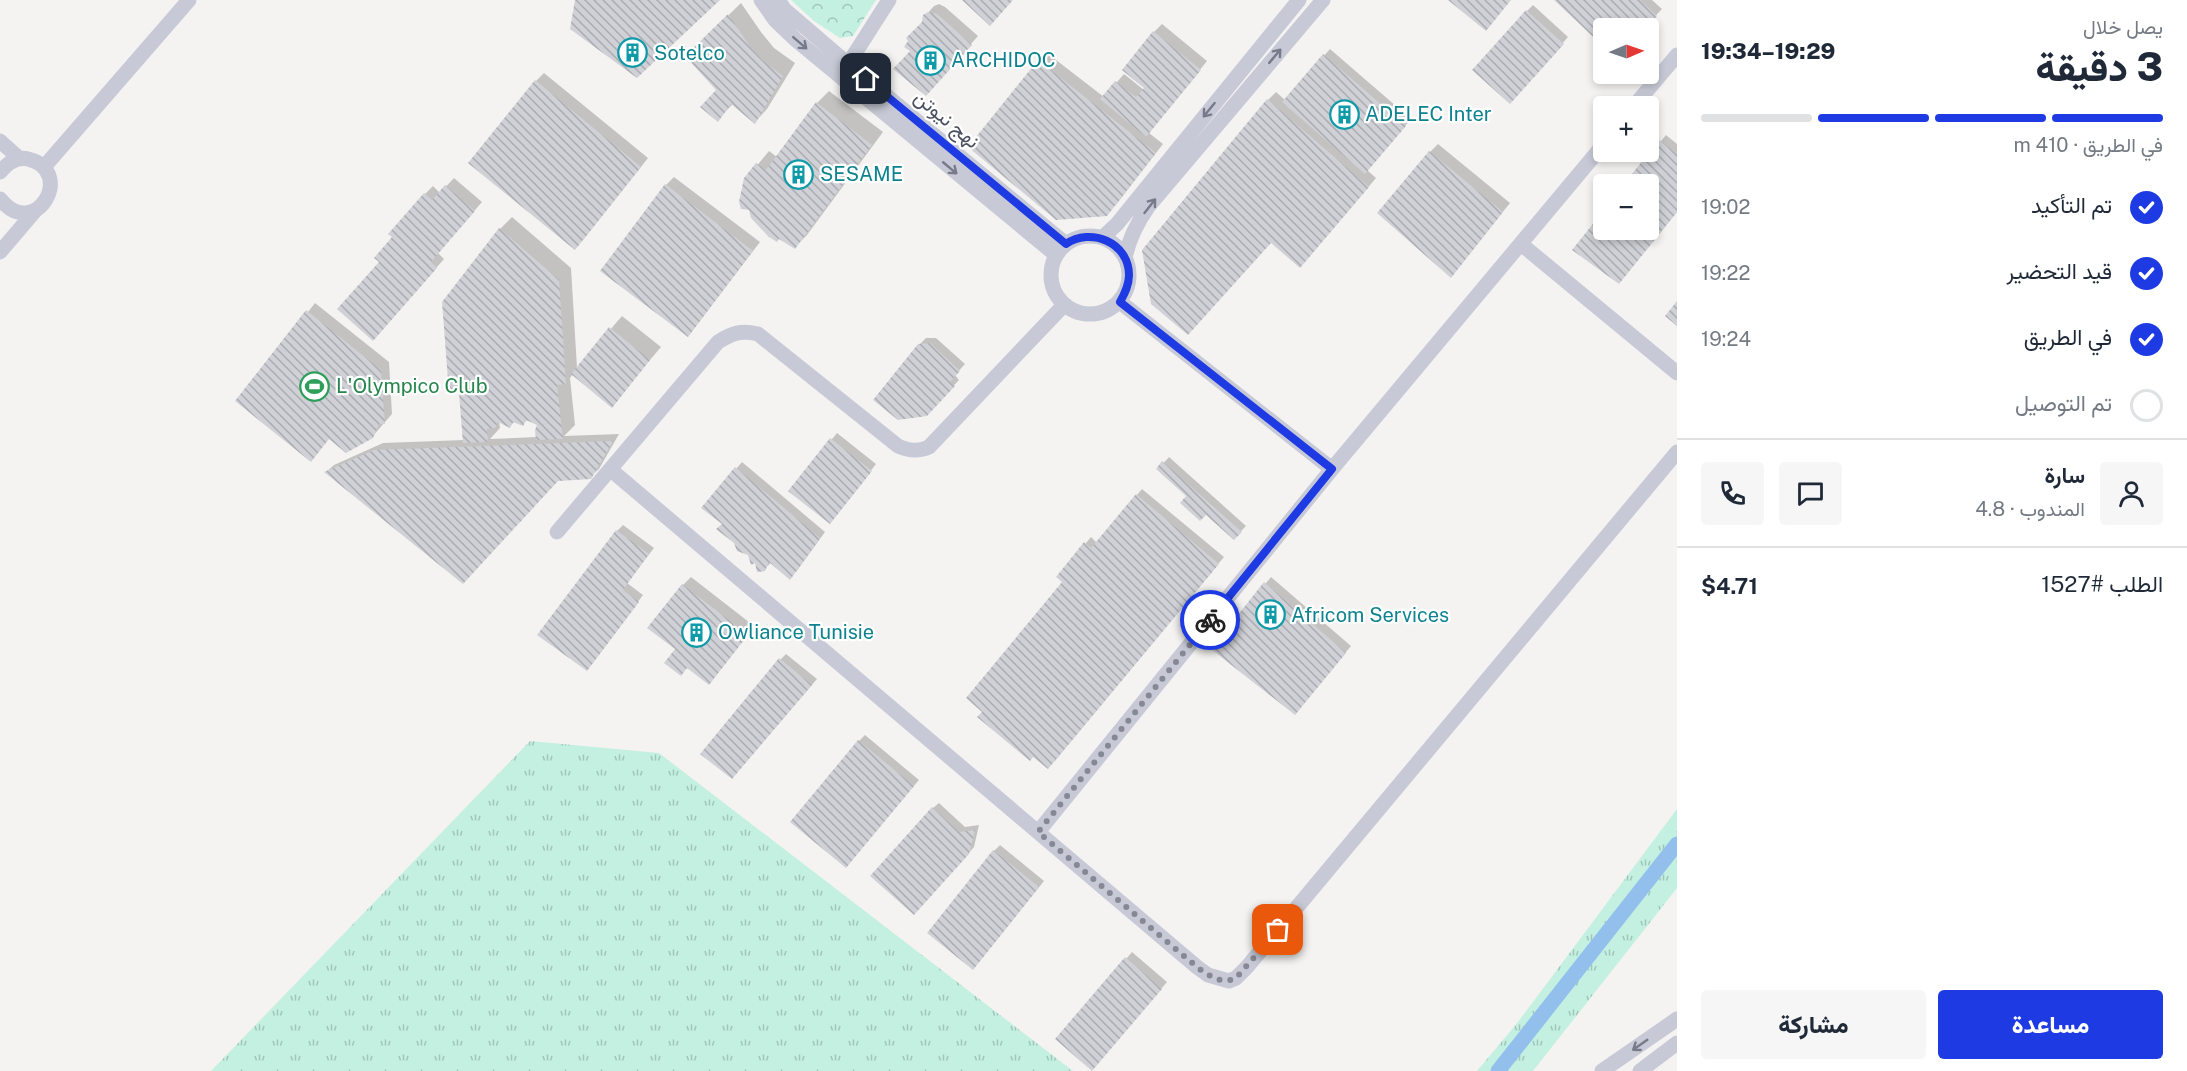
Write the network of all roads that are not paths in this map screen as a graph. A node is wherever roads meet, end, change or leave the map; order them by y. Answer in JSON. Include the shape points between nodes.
{"nodes":[{"id":1,"x":189,"y":0,"type":"edge"},
{"id":2,"x":761,"y":0,"type":"edge"},
{"id":3,"x":778,"y":0,"type":"edge"},
{"id":4,"x":889,"y":0,"type":"edge"},
{"id":5,"x":1299,"y":0,"type":"edge"},
{"id":6,"x":1323,"y":0,"type":"edge"},
{"id":7,"x":1677,"y":55,"type":"edge"},
{"id":8,"x":844,"y":70,"type":"junction"},
{"id":9,"x":1642,"y":96,"type":"edge"},
{"id":10,"x":0,"y":141,"type":"edge"},
{"id":11,"x":1593,"y":157,"type":"edge"},
{"id":12,"x":20,"y":159,"type":"junction"},
{"id":13,"x":44,"y":167,"type":"junction"},
{"id":14,"x":0,"y":172,"type":"edge"},
{"id":15,"x":2,"y":206,"type":"edge"},
{"id":16,"x":35,"y":210,"type":"junction"},
{"id":17,"x":1102,"y":238,"type":"junction"},
{"id":18,"x":1521,"y":244,"type":"junction"},
{"id":19,"x":1061,"y":250,"type":"junction"},
{"id":20,"x":0,"y":252,"type":"edge"},
{"id":21,"x":1125,"y":258,"type":"junction"},
{"id":22,"x":1120,"y":302,"type":"junction"},
{"id":23,"x":1064,"y":306,"type":"junction"},
{"id":24,"x":1677,"y":373,"type":"edge"},
{"id":25,"x":1677,"y":452,"type":"edge"},
{"id":26,"x":1332,"y":469,"type":"junction"},
{"id":27,"x":611,"y":470,"type":"junction"},
{"id":28,"x":557,"y":532,"type":"dead end"},
{"id":29,"x":1038,"y":832,"type":"junction"},
{"id":30,"x":1677,"y":1019,"type":"edge"},
{"id":31,"x":1677,"y":1044,"type":"edge"},
{"id":32,"x":1602,"y":1071,"type":"edge"},
{"id":33,"x":1640,"y":1071,"type":"edge"}],
"edges":[{"from":1,"to":13,"type":"street"},
{"from":2,"to":8,"type":"street","name":"نهج نيوتن","one_way":true,"via":[[775,20]]},
{"from":3,"to":8,"type":"street","name":"نهج نيوتن"},
{"from":4,"to":8,"type":"street"},
{"from":5,"to":17,"type":"street","one_way":true},
{"from":21,"to":6,"type":"street","one_way":true,"via":[[1135,226],[1148,207]]},
{"from":7,"to":9,"type":"street"},
{"from":8,"to":19,"type":"street","name":"نهج نيوتن"},
{"from":10,"to":12,"type":"street"},
{"from":11,"to":18,"type":"street"},
{"from":12,"to":13,"type":"street"},
{"from":12,"to":14,"type":"street"},
{"from":13,"to":16,"type":"street","via":[[50,178],[50,193]]},
{"from":15,"to":16,"type":"street","via":[[15,212]]},
{"from":16,"to":20,"type":"street"},
{"from":17,"to":19,"type":"street","via":[[1072,240]]},
{"from":17,"to":21,"type":"street","via":[[1116,245]]},
{"from":18,"to":24,"type":"street"},
{"from":18,"to":26,"type":"street"},
{"from":19,"to":23,"type":"street","via":[[1052,263],[1050,278],[1054,293]]},
{"from":21,"to":22,"type":"street","via":[[1129,273]]},
{"from":22,"to":23,"type":"street","via":[[1092,315]]},
{"from":22,"to":26,"type":"street"},
{"from":23,"to":27,"type":"street","via":[[921,451],[898,446],[758,334],[731,333],[717,342]]},
{"from":25,"to":29,"type":"street","via":[[1236,978],[1218,980],[1208,975]]},
{"from":26,"to":29,"type":"street"},
{"from":27,"to":28,"type":"street"},
{"from":27,"to":29,"type":"street"},
{"from":30,"to":32,"type":"street","one_way":true},
{"from":31,"to":33,"type":"street"}]}
